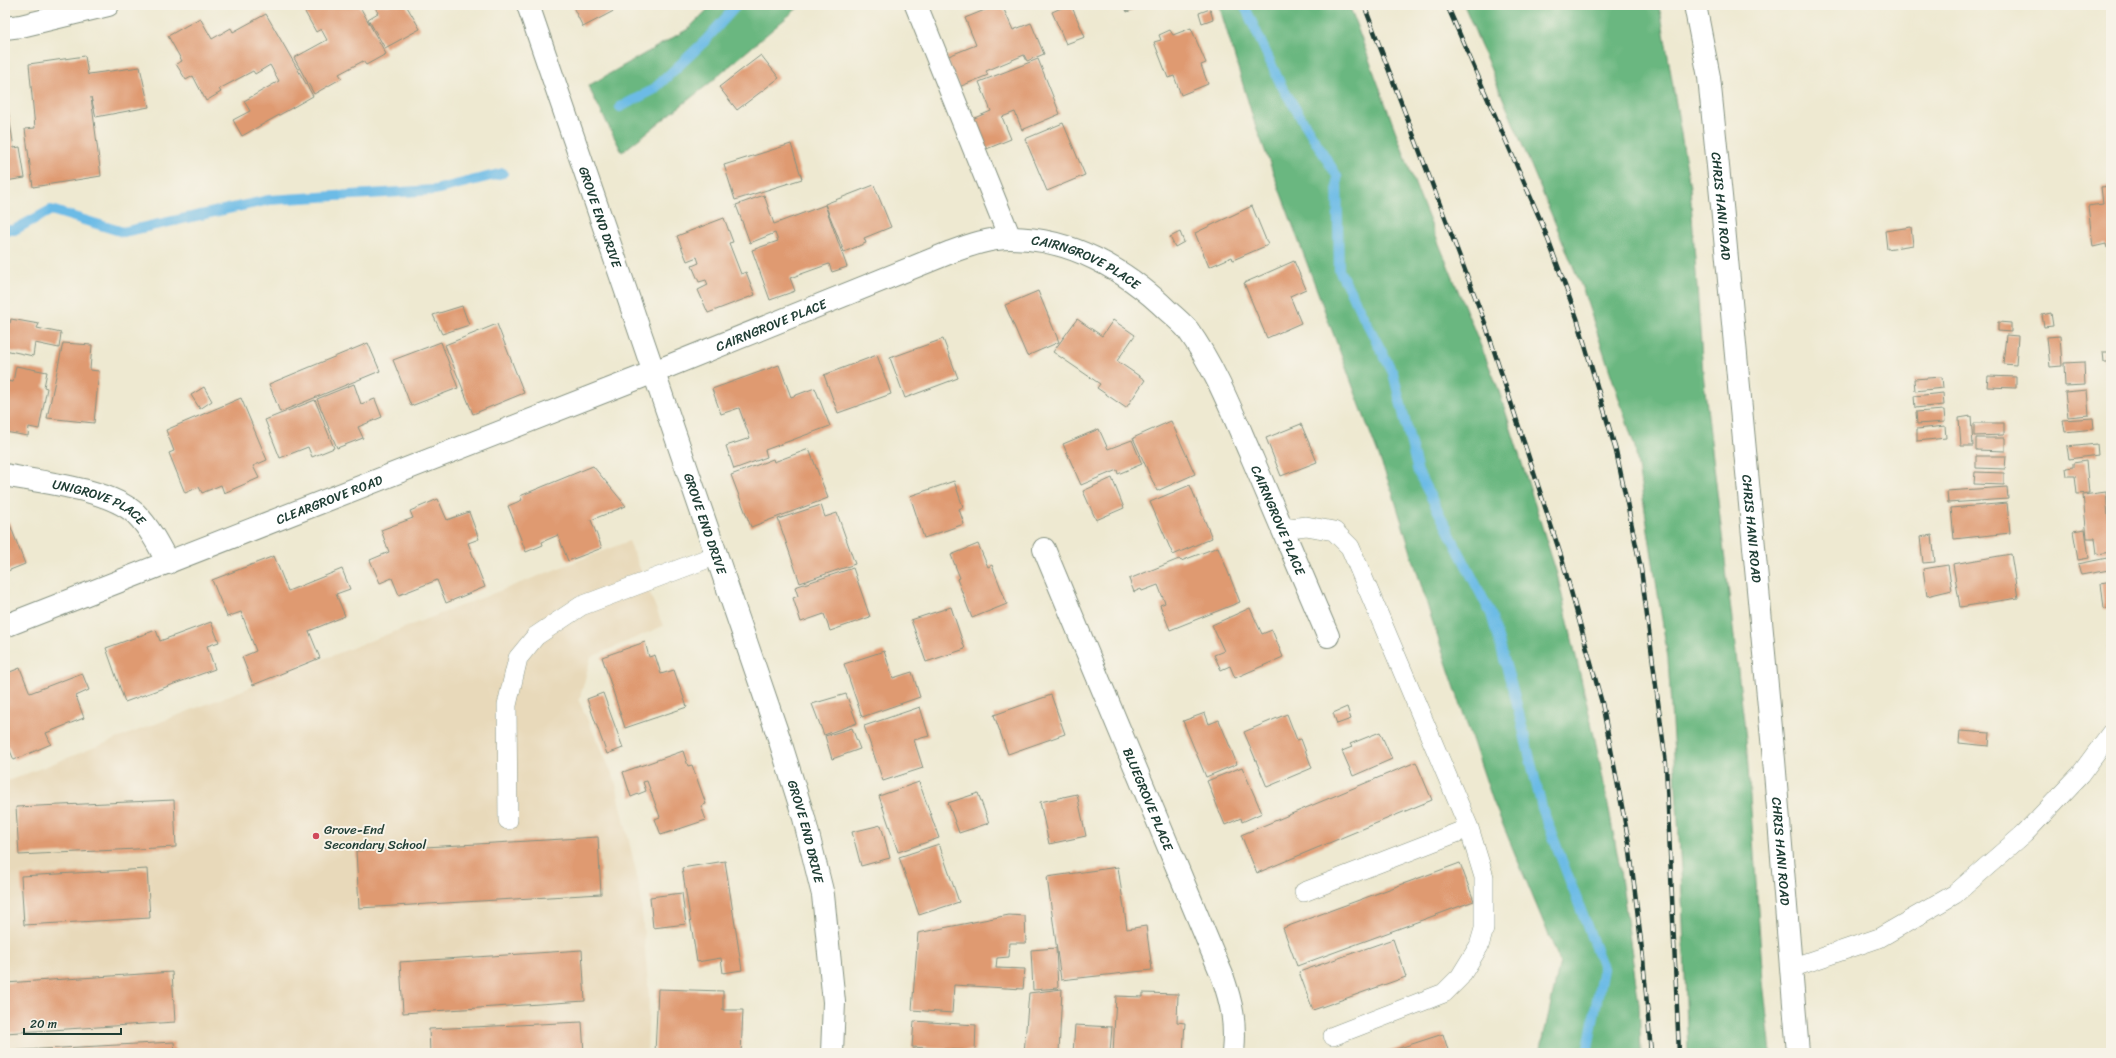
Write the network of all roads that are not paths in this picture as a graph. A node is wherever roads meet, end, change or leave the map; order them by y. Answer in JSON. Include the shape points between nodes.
{"nodes":[{"id":1,"x":108,"y":5,"type":"edge"},
{"id":2,"x":528,"y":5,"type":"edge"},
{"id":3,"x":916,"y":5,"type":"edge"},
{"id":4,"x":1695,"y":5,"type":"edge"},
{"id":5,"x":5,"y":28,"type":"edge"},
{"id":6,"x":1010,"y":238,"type":"junction"},
{"id":7,"x":654,"y":372,"type":"junction"},
{"id":8,"x":5,"y":475,"type":"edge"},
{"id":9,"x":1283,"y":529,"type":"junction"},
{"id":10,"x":1044,"y":549,"type":"dead end"},
{"id":11,"x":717,"y":555,"type":"junction"},
{"id":12,"x":168,"y":563,"type":"junction"},
{"id":13,"x":5,"y":626,"type":"edge"},
{"id":14,"x":1328,"y":636,"type":"dead end"},
{"id":15,"x":2111,"y":733,"type":"edge"},
{"id":16,"x":508,"y":820,"type":"dead end"},
{"id":17,"x":1469,"y":828,"type":"junction"},
{"id":18,"x":1304,"y":892,"type":"dead end"},
{"id":19,"x":1791,"y":968,"type":"junction"},
{"id":20,"x":1333,"y":1036,"type":"dead end"},
{"id":21,"x":832,"y":1053,"type":"edge"},
{"id":22,"x":1233,"y":1053,"type":"edge"},
{"id":23,"x":1798,"y":1053,"type":"edge"}],
"edges":[{"from":1,"to":5,"type":"street"},
{"from":2,"to":7,"type":"street","name":"GROVE END DRIVE"},
{"from":3,"to":6,"type":"street"},
{"from":4,"to":19,"type":"street","name":"CHRIS HANI ROAD","via":[[1709,77],[1722,206],[1773,744]]},
{"from":6,"to":7,"type":"street","name":"CAIRNGROVE PLACE","via":[[977,243],[951,252]]},
{"from":6,"to":9,"type":"street","name":"CAIRNGROVE PLACE","via":[[1044,242],[1092,256],[1123,273],[1156,299],[1187,330],[1208,364]]},
{"from":7,"to":11,"type":"street","name":"GROVE END DRIVE"},
{"from":7,"to":12,"type":"street","name":"CLEARGROVE ROAD"},
{"from":8,"to":12,"type":"street","name":"UNIGROVE PLACE","via":[[99,494],[123,504],[149,529]]},
{"from":9,"to":14,"type":"street","name":"CAIRNGROVE PLACE"},
{"from":9,"to":17,"type":"lane","via":[[1306,526],[1334,531],[1350,547]]},
{"from":10,"to":22,"type":"street","name":"BLUEGROVE PLACE","via":[[1222,975],[1232,1002],[1235,1034]]},
{"from":11,"to":16,"type":"lane","via":[[581,606],[536,636],[518,658],[507,705]]},
{"from":11,"to":21,"type":"street","name":"GROVE END DRIVE","via":[[804,818],[823,895],[834,1002]]},
{"from":12,"to":13,"type":"street","name":"CLEARGROVE ROAD"},
{"from":15,"to":19,"type":"lane","via":[[2080,775],[2024,834],[1955,894],[1879,938]]},
{"from":17,"to":18,"type":"lane"},
{"from":17,"to":20,"type":"lane","via":[[1484,877],[1484,929],[1479,946],[1460,977],[1444,993]]},
{"from":19,"to":23,"type":"street","name":"CHRIS HANI ROAD"}]}
